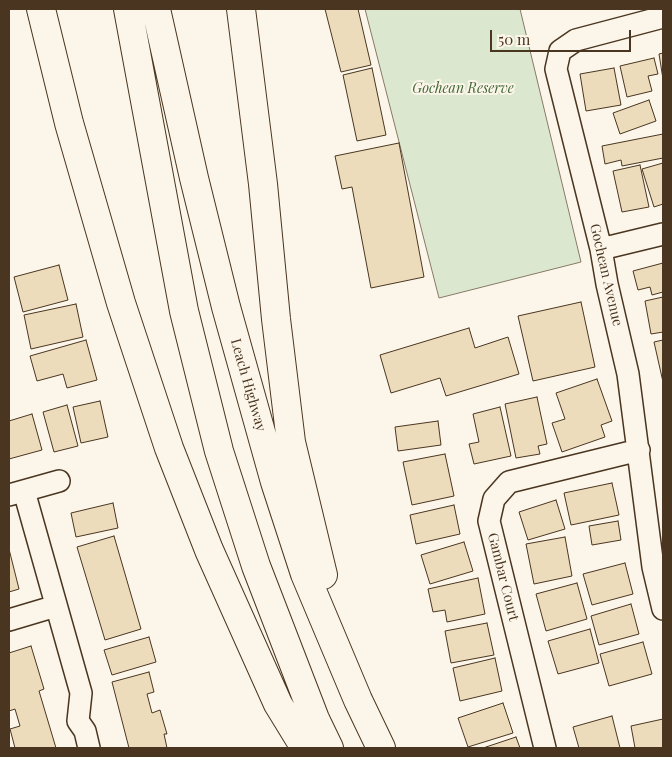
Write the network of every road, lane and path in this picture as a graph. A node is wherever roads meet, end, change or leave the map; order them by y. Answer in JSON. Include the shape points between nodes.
{"nodes":[{"id":1,"x":41,"y":9,"type":"edge"},
{"id":2,"x":128,"y":9,"type":"edge"},
{"id":3,"x":156,"y":9,"type":"edge"},
{"id":4,"x":241,"y":9,"type":"edge"},
{"id":5,"x":663,"y":17,"type":"edge"},
{"id":6,"x":663,"y":234,"type":"edge"},
{"id":7,"x":601,"y":249,"type":"junction"},
{"id":8,"x":639,"y":450,"type":"junction"},
{"id":9,"x":59,"y":481,"type":"dead end"},
{"id":10,"x":16,"y":493,"type":"edge"},
{"id":11,"x":56,"y":606,"type":"junction"},
{"id":12,"x":663,"y":609,"type":"edge"},
{"id":13,"x":9,"y":620,"type":"edge"},
{"id":14,"x":358,"y":700,"type":"junction"},
{"id":15,"x":88,"y":748,"type":"edge"},
{"id":16,"x":305,"y":748,"type":"edge"},
{"id":17,"x":329,"y":748,"type":"edge"},
{"id":18,"x":381,"y":748,"type":"edge"},
{"id":19,"x":545,"y":748,"type":"edge"}],
"edges":[{"from":1,"to":16,"type":"highway","via":[[121,303],[169,448],[209,550],[274,694]]},
{"from":2,"to":17,"type":"highway","via":[[184,312],[219,451],[256,566]]},
{"from":3,"to":14,"type":"highway","name":"Leach Highway","via":[[224,298],[275,482],[306,574]]},
{"from":4,"to":14,"type":"highway","via":[[291,442]]},
{"from":5,"to":7,"type":"street","name":"Gochean Avenue","via":[[576,40],[560,51],[556,69]]},
{"from":6,"to":7,"type":"street"},
{"from":7,"to":8,"type":"street","name":"Gochean Avenue","via":[[628,374]]},
{"from":8,"to":12,"type":"street","name":"Gochean Avenue","via":[[653,567]]},
{"from":8,"to":19,"type":"street","name":"Gambar Court","via":[[509,482],[494,498],[489,521]]},
{"from":9,"to":10,"type":"street"},
{"from":10,"to":11,"type":"street"},
{"from":11,"to":13,"type":"street"},
{"from":11,"to":15,"type":"street","via":[[81,693],[78,721],[85,731]]},
{"from":14,"to":18,"type":"highway","name":"Leach Highway"}]}
